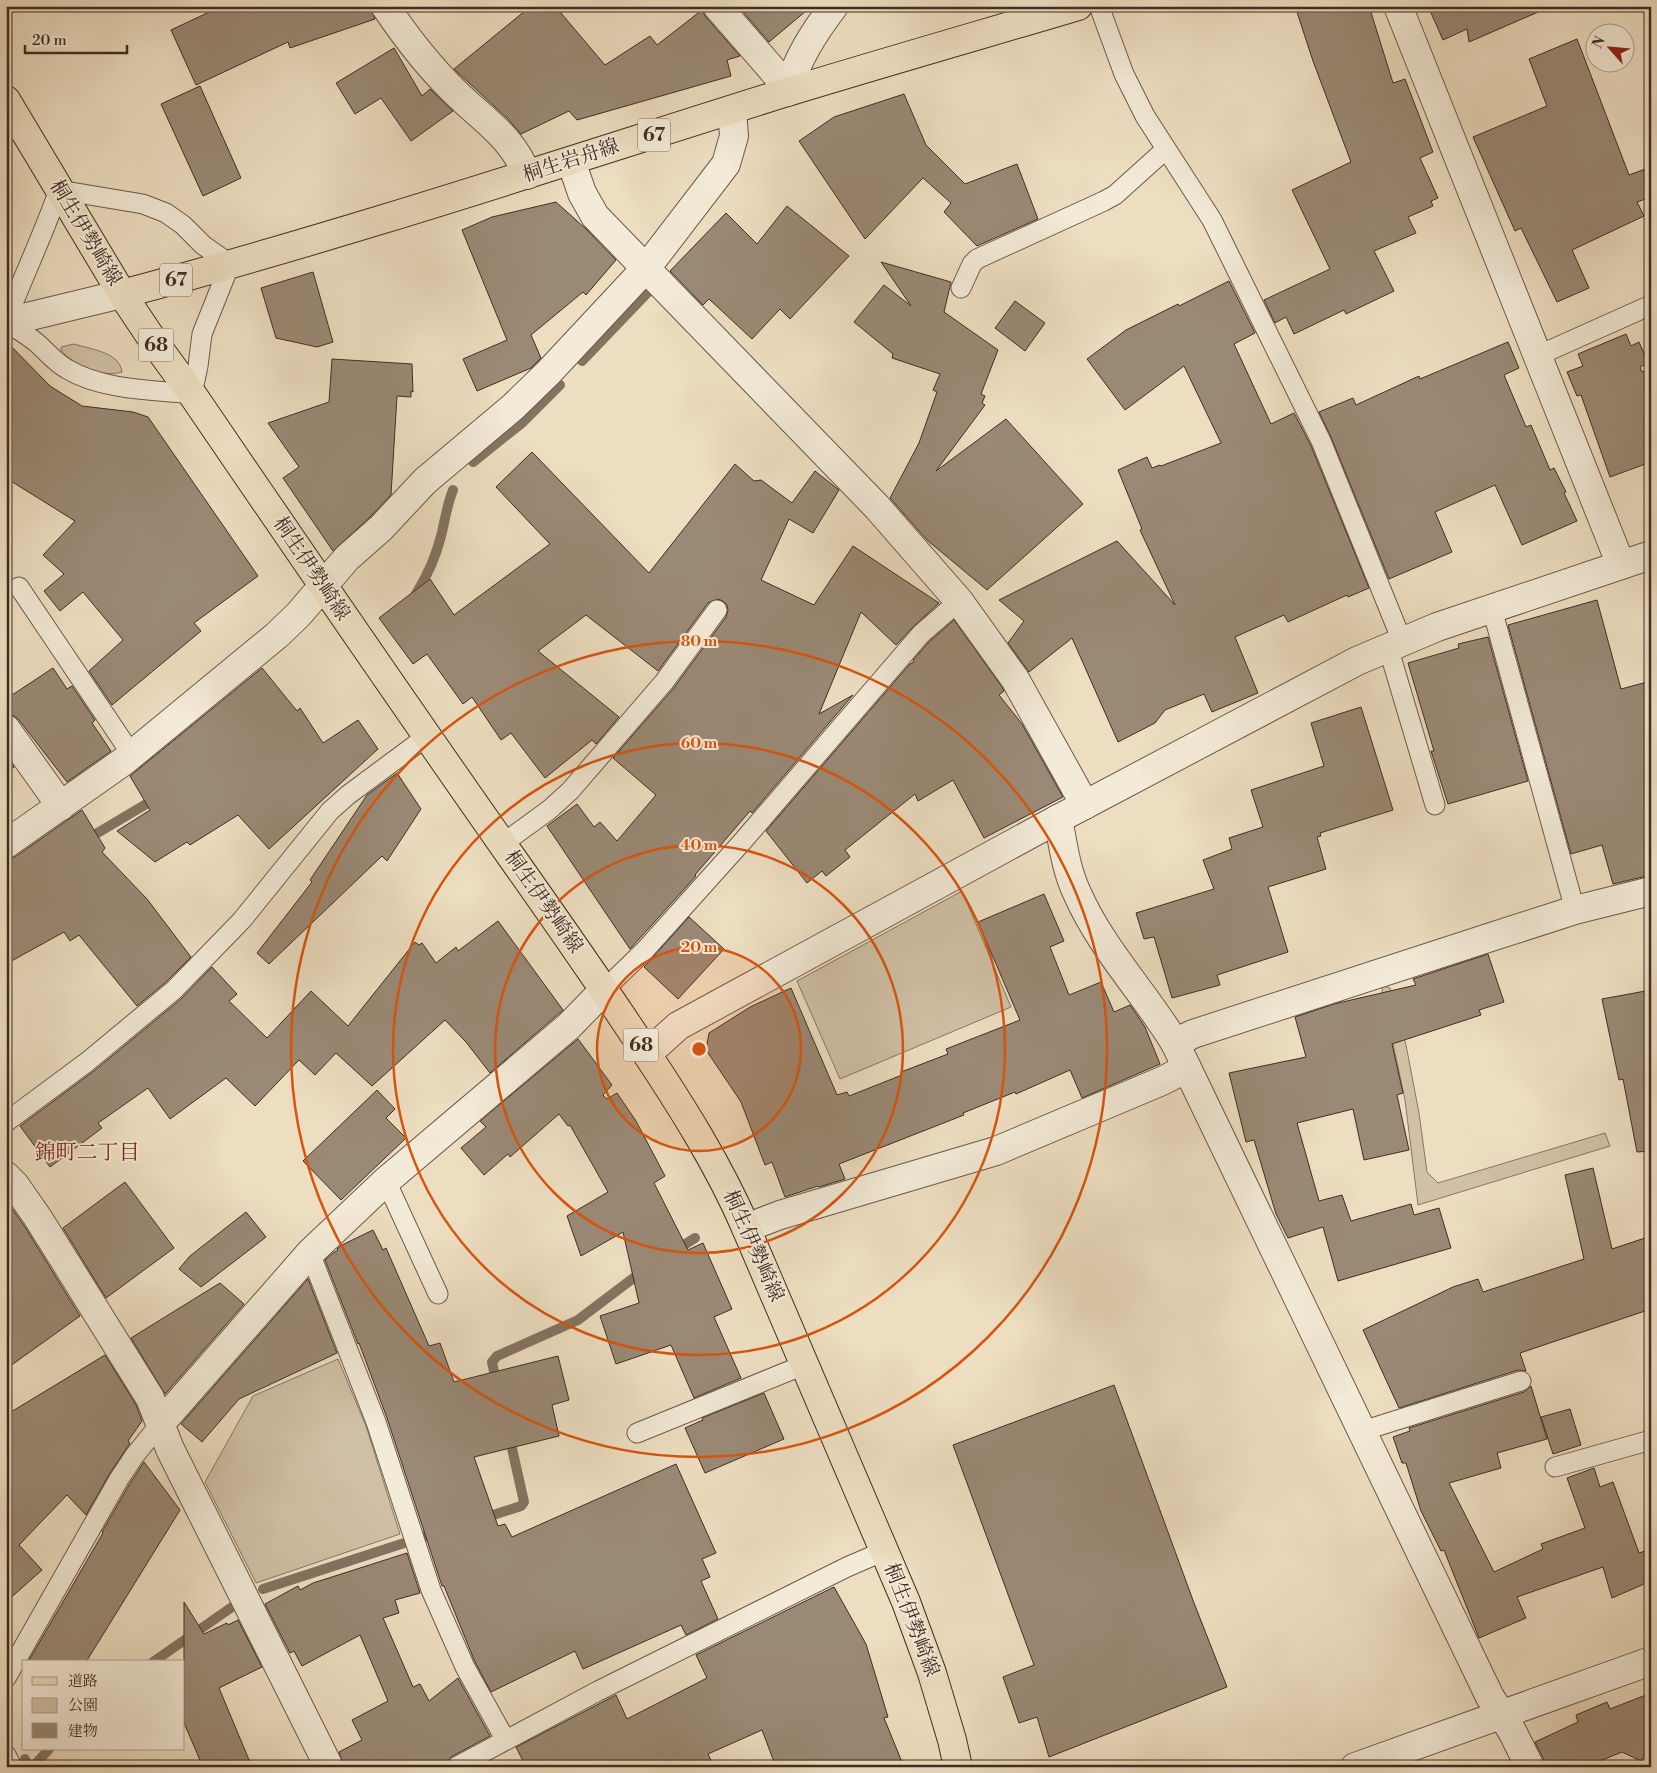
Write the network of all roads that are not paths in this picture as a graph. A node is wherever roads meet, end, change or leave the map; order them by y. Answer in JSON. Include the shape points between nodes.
{"nodes":[{"id":1,"x":385,"y":6,"type":"edge"},
{"id":2,"x":717,"y":6,"type":"edge"},
{"id":3,"x":834,"y":6,"type":"edge"},
{"id":4,"x":1078,"y":6,"type":"edge"},
{"id":5,"x":1099,"y":6,"type":"edge"},
{"id":6,"x":1398,"y":6,"type":"edge"},
{"id":7,"x":787,"y":92,"type":"junction"},
{"id":8,"x":6,"y":100,"type":"edge"},
{"id":9,"x":732,"y":110,"type":"junction"},
{"id":10,"x":1165,"y":150,"type":"junction"},
{"id":11,"x":571,"y":161,"type":"junction"},
{"id":12,"x":527,"y":175,"type":"junction"},
{"id":13,"x":59,"y":190,"type":"junction"},
{"id":14,"x":230,"y":264,"type":"junction"},
{"id":15,"x":647,"y":268,"type":"junction"},
{"id":16,"x":961,"y":288,"type":"dead end"},
{"id":17,"x":122,"y":294,"type":"junction"},
{"id":18,"x":1651,"y":305,"type":"edge"},
{"id":19,"x":6,"y":322,"type":"edge"},
{"id":20,"x":1537,"y":356,"type":"junction"},
{"id":21,"x":192,"y":394,"type":"junction"},
{"id":22,"x":1651,"y":556,"type":"edge"},
{"id":23,"x":1621,"y":565,"type":"junction"},
{"id":24,"x":18,"y":587,"type":"dead end"},
{"id":25,"x":323,"y":587,"type":"junction"},
{"id":26,"x":959,"y":601,"type":"junction"},
{"id":27,"x":1492,"y":609,"type":"junction"},
{"id":28,"x":717,"y":610,"type":"dead end"},
{"id":29,"x":1395,"y":644,"type":"junction"},
{"id":30,"x":6,"y":729,"type":"edge"},
{"id":31,"x":426,"y":737,"type":"junction"},
{"id":32,"x":132,"y":755,"type":"junction"},
{"id":33,"x":1085,"y":805,"type":"junction"},
{"id":34,"x":1435,"y":805,"type":"dead end"},
{"id":35,"x":61,"y":806,"type":"junction"},
{"id":36,"x":1058,"y":819,"type":"junction"},
{"id":37,"x":6,"y":844,"type":"edge"},
{"id":38,"x":502,"y":844,"type":"junction"},
{"id":39,"x":1651,"y":891,"type":"edge"},
{"id":40,"x":1575,"y":910,"type":"junction"},
{"id":41,"x":604,"y":990,"type":"junction"},
{"id":42,"x":1175,"y":1044,"type":"junction"},
{"id":43,"x":647,"y":1054,"type":"junction"},
{"id":44,"x":1187,"y":1068,"type":"junction"},
{"id":45,"x":6,"y":1122,"type":"edge"},
{"id":46,"x":6,"y":1176,"type":"edge"},
{"id":47,"x":386,"y":1181,"type":"junction"},
{"id":48,"x":746,"y":1228,"type":"junction"},
{"id":49,"x":310,"y":1253,"type":"junction"},
{"id":50,"x":438,"y":1294,"type":"dead end"},
{"id":51,"x":806,"y":1364,"type":"junction"},
{"id":52,"x":1521,"y":1381,"type":"dead end"},
{"id":53,"x":161,"y":1423,"type":"junction"},
{"id":54,"x":637,"y":1433,"type":"dead end"},
{"id":55,"x":1363,"y":1434,"type":"junction"},
{"id":56,"x":1651,"y":1440,"type":"edge"},
{"id":57,"x":1554,"y":1467,"type":"dead end"},
{"id":58,"x":884,"y":1551,"type":"junction"},
{"id":59,"x":1651,"y":1661,"type":"edge"},
{"id":60,"x":6,"y":1678,"type":"edge"},
{"id":61,"x":1501,"y":1713,"type":"junction"},
{"id":62,"x":505,"y":1739,"type":"junction"},
{"id":63,"x":6,"y":1755,"type":"edge"},
{"id":64,"x":12,"y":1767,"type":"edge"},
{"id":65,"x":329,"y":1767,"type":"edge"},
{"id":66,"x":456,"y":1767,"type":"edge"},
{"id":67,"x":958,"y":1767,"type":"edge"},
{"id":68,"x":1355,"y":1767,"type":"edge"},
{"id":69,"x":1530,"y":1767,"type":"edge"}],
"edges":[{"from":1,"to":12,"type":"street","via":[[443,80],[506,139],[521,159]]},
{"from":2,"to":7,"type":"street","via":[[776,74]]},
{"from":3,"to":7,"type":"street","via":[[794,68]]},
{"from":4,"to":7,"type":"main road","name":"桐生岩舟線","number":"67"},
{"from":5,"to":10,"type":"lane","via":[[1132,91]]},
{"from":6,"to":20,"type":"street"},
{"from":7,"to":9,"type":"main road","name":"桐生岩舟線","number":"67"},
{"from":8,"to":13,"type":"main road","name":"桐生伊勢崎線","number":"68"},
{"from":9,"to":11,"type":"main road","name":"桐生岩舟線","number":"67"},
{"from":9,"to":15,"type":"street","via":[[734,136],[726,164]]},
{"from":10,"to":16,"type":"lane","via":[[1104,202],[977,259]]},
{"from":10,"to":29,"type":"lane","via":[[1212,220],[1321,441]]},
{"from":11,"to":12,"type":"main road","name":"桐生岩舟線","number":"67"},
{"from":11,"to":15,"type":"street","via":[[582,193],[595,216]]},
{"from":12,"to":14,"type":"main road","name":"桐生岩舟線","number":"67"},
{"from":13,"to":14,"type":"lane","via":[[144,204],[166,213]]},
{"from":13,"to":17,"type":"main road","name":"桐生伊勢崎線","number":"68"},
{"from":13,"to":19,"type":"lane"},
{"from":14,"to":17,"type":"main road","name":"桐生岩舟線","number":"67"},
{"from":14,"to":21,"type":"lane","via":[[202,334]]},
{"from":15,"to":25,"type":"street","via":[[548,373],[425,481],[381,528],[347,558]]},
{"from":15,"to":26,"type":"street","via":[[877,507]]},
{"from":17,"to":19,"type":"street"},
{"from":17,"to":21,"type":"main road","name":"桐生伊勢崎線","number":"68"},
{"from":18,"to":20,"type":"lane"},
{"from":19,"to":21,"type":"lane","via":[[80,376],[136,388]]},
{"from":20,"to":23,"type":"street"},
{"from":21,"to":25,"type":"main road","name":"桐生伊勢崎線","number":"68"},
{"from":22,"to":23,"type":"street"},
{"from":23,"to":27,"type":"street"},
{"from":24,"to":32,"type":"lane"},
{"from":25,"to":31,"type":"main road","name":"桐生伊勢崎線","number":"68"},
{"from":25,"to":32,"type":"street","via":[[276,636]]},
{"from":26,"to":33,"type":"street","via":[[1015,678]]},
{"from":26,"to":41,"type":"lane","via":[[921,634],[742,842],[645,950]]},
{"from":27,"to":29,"type":"street"},
{"from":27,"to":40,"type":"lane"},
{"from":28,"to":38,"type":"lane","via":[[664,682],[570,791]]},
{"from":29,"to":33,"type":"street","via":[[1320,680]]},
{"from":29,"to":34,"type":"lane"},
{"from":30,"to":35,"type":"street"},
{"from":31,"to":38,"type":"main road","name":"桐生伊勢崎線","number":"68"},
{"from":31,"to":45,"type":"lane","via":[[330,811],[242,920],[174,990],[87,1062]]},
{"from":32,"to":35,"type":"street"},
{"from":33,"to":36,"type":"street"},
{"from":35,"to":37,"type":"street"},
{"from":36,"to":42,"type":"street","via":[[1076,892],[1094,928]]},
{"from":36,"to":43,"type":"street","via":[[678,1026]]},
{"from":38,"to":41,"type":"main road","name":"桐生伊勢崎線","number":"68"},
{"from":39,"to":40,"type":"street"},
{"from":40,"to":42,"type":"street","via":[[1291,1001],[1193,1034]]},
{"from":41,"to":43,"type":"main road","name":"桐生伊勢崎線","number":"68"},
{"from":41,"to":47,"type":"street","via":[[569,1026]]},
{"from":42,"to":44,"type":"street"},
{"from":43,"to":48,"type":"main road","name":"桐生伊勢崎線","number":"68","via":[[700,1137]]},
{"from":44,"to":48,"type":"street","via":[[996,1151]]},
{"from":44,"to":55,"type":"street"},
{"from":46,"to":53,"type":"street","via":[[43,1226],[150,1398]]},
{"from":47,"to":49,"type":"street"},
{"from":47,"to":50,"type":"lane"},
{"from":48,"to":51,"type":"main road","name":"桐生伊勢崎線","number":"68"},
{"from":49,"to":53,"type":"street"},
{"from":49,"to":62,"type":"lane","via":[[376,1422],[431,1590],[465,1667]]},
{"from":51,"to":54,"type":"lane"},
{"from":51,"to":58,"type":"main road","name":"桐生伊勢崎線","number":"68"},
{"from":52,"to":55,"type":"lane","via":[[1374,1427]]},
{"from":53,"to":60,"type":"lane","via":[[119,1480]]},
{"from":53,"to":65,"type":"street","via":[[170,1449]]},
{"from":55,"to":61,"type":"street","via":[[1490,1697]]},
{"from":56,"to":57,"type":"lane"},
{"from":58,"to":62,"type":"lane"},
{"from":58,"to":67,"type":"main road","name":"桐生伊勢崎線","number":"68","via":[[925,1652]]},
{"from":59,"to":61,"type":"street"},
{"from":61,"to":68,"type":"street"},
{"from":61,"to":69,"type":"street"},
{"from":62,"to":66,"type":"lane"},
{"from":63,"to":64,"type":"lane"}]}
